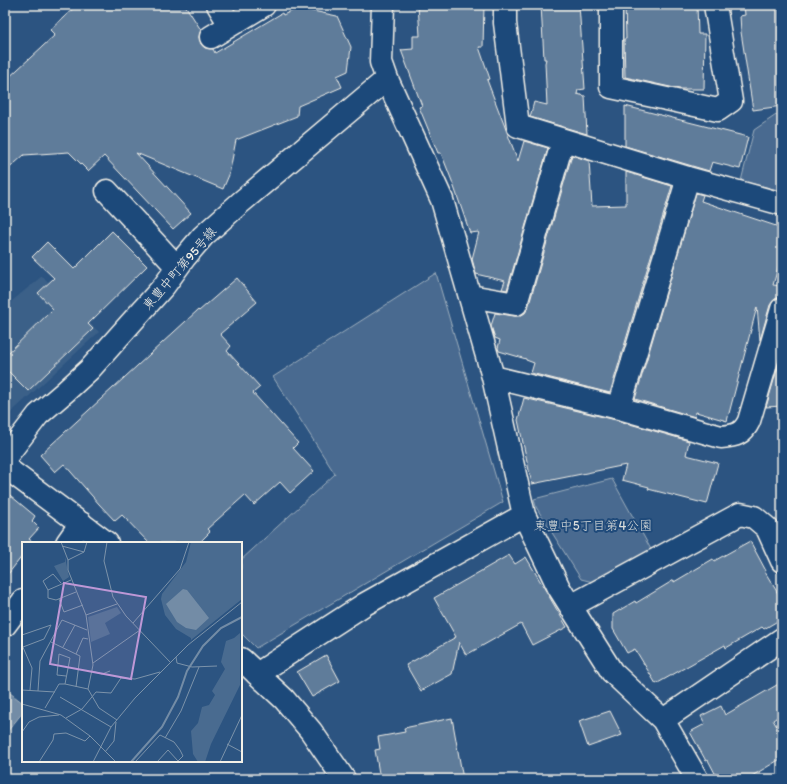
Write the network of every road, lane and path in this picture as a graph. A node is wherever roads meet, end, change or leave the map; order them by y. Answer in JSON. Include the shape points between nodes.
{"nodes":[{"id":1,"x":218,"y":5,"type":"edge"},
{"id":2,"x":264,"y":5,"type":"edge"},
{"id":3,"x":382,"y":5,"type":"edge"},
{"id":4,"x":505,"y":5,"type":"edge"},
{"id":5,"x":611,"y":5,"type":"edge"},
{"id":6,"x":715,"y":5,"type":"edge"},
{"id":7,"x":230,"y":25,"type":"junction"},
{"id":8,"x":211,"y":37,"type":"dead end"},
{"id":9,"x":387,"y":79,"type":"junction"},
{"id":10,"x":563,"y":140,"type":"junction"},
{"id":11,"x":688,"y":178,"type":"junction"},
{"id":12,"x":107,"y":191,"type":"dead end"},
{"id":13,"x":782,"y":204,"type":"edge"},
{"id":14,"x":177,"y":267,"type":"junction"},
{"id":15,"x":470,"y":296,"type":"junction"},
{"id":16,"x":782,"y":309,"type":"edge"},
{"id":17,"x":493,"y":378,"type":"junction"},
{"id":18,"x":619,"y":408,"type":"junction"},
{"id":19,"x":5,"y":458,"type":"edge"},
{"id":20,"x":5,"y":467,"type":"edge"},
{"id":21,"x":524,"y":515,"type":"junction"},
{"id":22,"x":81,"y":523,"type":"junction"},
{"id":23,"x":68,"y":542,"type":"edge"},
{"id":24,"x":106,"y":542,"type":"edge"},
{"id":25,"x":782,"y":561,"type":"edge"},
{"id":26,"x":22,"y":602,"type":"edge"},
{"id":27,"x":571,"y":606,"type":"junction"},
{"id":28,"x":5,"y":625,"type":"edge"},
{"id":29,"x":782,"y":638,"type":"edge"},
{"id":30,"x":242,"y":660,"type":"edge"},
{"id":31,"x":257,"y":674,"type":"junction"},
{"id":32,"x":663,"y":720,"type":"junction"},
{"id":33,"x":344,"y":779,"type":"edge"},
{"id":34,"x":697,"y":779,"type":"edge"}],
"edges":[{"from":1,"to":7,"type":"street"},
{"from":2,"to":7,"type":"street"},
{"from":3,"to":9,"type":"street","via":[[381,62]]},
{"from":4,"to":10,"type":"street","via":[[518,126]]},
{"from":5,"to":6,"type":"street","via":[[612,87],[718,110],[731,100]]},
{"from":7,"to":8,"type":"street"},
{"from":9,"to":14,"type":"street","name":"東豊中町第95号線","via":[[224,217],[203,236]]},
{"from":9,"to":15,"type":"street","via":[[442,200]]},
{"from":10,"to":11,"type":"street"},
{"from":10,"to":15,"type":"street","via":[[516,304]]},
{"from":11,"to":13,"type":"street"},
{"from":11,"to":18,"type":"street"},
{"from":12,"to":14,"type":"street"},
{"from":14,"to":19,"type":"street","name":"東豊中町第95号線","via":[[164,286],[90,369],[38,415]]},
{"from":15,"to":17,"type":"street"},
{"from":16,"to":18,"type":"street","via":[[750,421],[738,434],[721,437]]},
{"from":17,"to":18,"type":"street"},
{"from":17,"to":21,"type":"street"},
{"from":20,"to":22,"type":"street"},
{"from":21,"to":27,"type":"street","via":[[559,588]]},
{"from":21,"to":31,"type":"street","via":[[365,604]]},
{"from":22,"to":23,"type":"street"},
{"from":22,"to":24,"type":"street"},
{"from":25,"to":27,"type":"street","via":[[767,528],[754,517],[740,514]]},
{"from":26,"to":28,"type":"street"},
{"from":27,"to":32,"type":"street","via":[[612,672]]},
{"from":29,"to":32,"type":"street"},
{"from":30,"to":31,"type":"street"},
{"from":31,"to":33,"type":"street","via":[[284,699],[311,731]]},
{"from":32,"to":34,"type":"street"}]}
